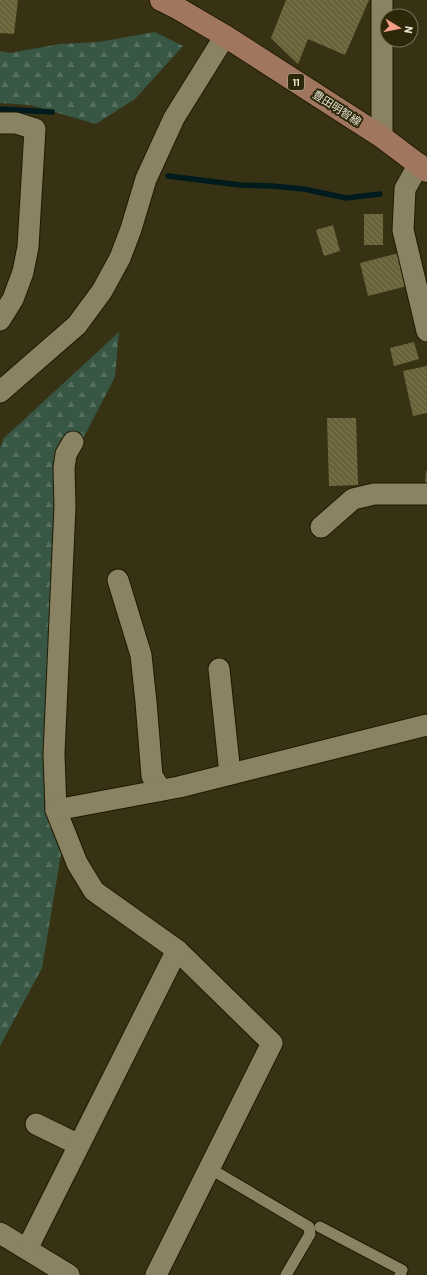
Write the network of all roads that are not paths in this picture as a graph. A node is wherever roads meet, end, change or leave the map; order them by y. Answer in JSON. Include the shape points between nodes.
{"nodes":[{"id":1,"x":161,"y":0,"type":"edge"},
{"id":2,"x":382,"y":0,"type":"edge"},
{"id":3,"x":225,"y":36,"type":"junction"},
{"id":4,"x":0,"y":122,"type":"edge"},
{"id":5,"x":382,"y":137,"type":"junction"},
{"id":6,"x":423,"y":168,"type":"edge"},
{"id":7,"x":0,"y":320,"type":"edge"},
{"id":8,"x":427,"y":331,"type":"edge"},
{"id":9,"x":0,"y":392,"type":"edge"},
{"id":10,"x":73,"y":442,"type":"dead end"},
{"id":11,"x":427,"y":494,"type":"edge"},
{"id":12,"x":321,"y":527,"type":"dead end"},
{"id":13,"x":118,"y":580,"type":"dead end"},
{"id":14,"x":219,"y":669,"type":"dead end"},
{"id":15,"x":427,"y":725,"type":"edge"},
{"id":16,"x":230,"y":774,"type":"junction"},
{"id":17,"x":161,"y":790,"type":"junction"},
{"id":18,"x":56,"y":810,"type":"junction"},
{"id":19,"x":177,"y":950,"type":"junction"},
{"id":20,"x":36,"y":1124,"type":"dead end"},
{"id":21,"x":79,"y":1145,"type":"junction"},
{"id":22,"x":209,"y":1168,"type":"junction"},
{"id":23,"x":320,"y":1227,"type":"dead end"},
{"id":24,"x":0,"y":1233,"type":"edge"},
{"id":25,"x":27,"y":1249,"type":"junction"},
{"id":26,"x":69,"y":1275,"type":"edge"},
{"id":27,"x":156,"y":1275,"type":"edge"},
{"id":28,"x":286,"y":1275,"type":"edge"},
{"id":29,"x":400,"y":1275,"type":"edge"}],
"edges":[{"from":1,"to":3,"type":"main road","name":"豊田明智線","number":"11"},
{"from":2,"to":5,"type":"street"},
{"from":3,"to":5,"type":"main road","name":"豊田明智線","number":"11"},
{"from":3,"to":9,"type":"street","via":[[174,118],[146,179],[120,258],[102,291],[77,325]]},
{"from":4,"to":7,"type":"street","via":[[16,123],[35,129],[28,247],[23,272],[13,299]]},
{"from":5,"to":6,"type":"main road","name":"豊田明智線","number":"11"},
{"from":6,"to":8,"type":"street","via":[[405,189],[403,230]]},
{"from":10,"to":18,"type":"street","via":[[66,454],[64,468],[65,506],[54,754]]},
{"from":11,"to":12,"type":"street","via":[[374,494],[353,499]]},
{"from":13,"to":17,"type":"street","via":[[141,655],[152,776]]},
{"from":14,"to":16,"type":"street"},
{"from":15,"to":16,"type":"street"},
{"from":16,"to":17,"type":"street"},
{"from":17,"to":18,"type":"street"},
{"from":18,"to":19,"type":"street","via":[[77,863],[94,891]]},
{"from":19,"to":21,"type":"street"},
{"from":19,"to":22,"type":"street","via":[[272,1043]]},
{"from":20,"to":21,"type":"street"},
{"from":21,"to":25,"type":"street"},
{"from":22,"to":27,"type":"street"},
{"from":22,"to":28,"type":"lane","via":[[309,1228],[310,1234]]},
{"from":23,"to":29,"type":"lane","via":[[402,1270]]},
{"from":24,"to":25,"type":"street"},
{"from":25,"to":26,"type":"street"}]}
